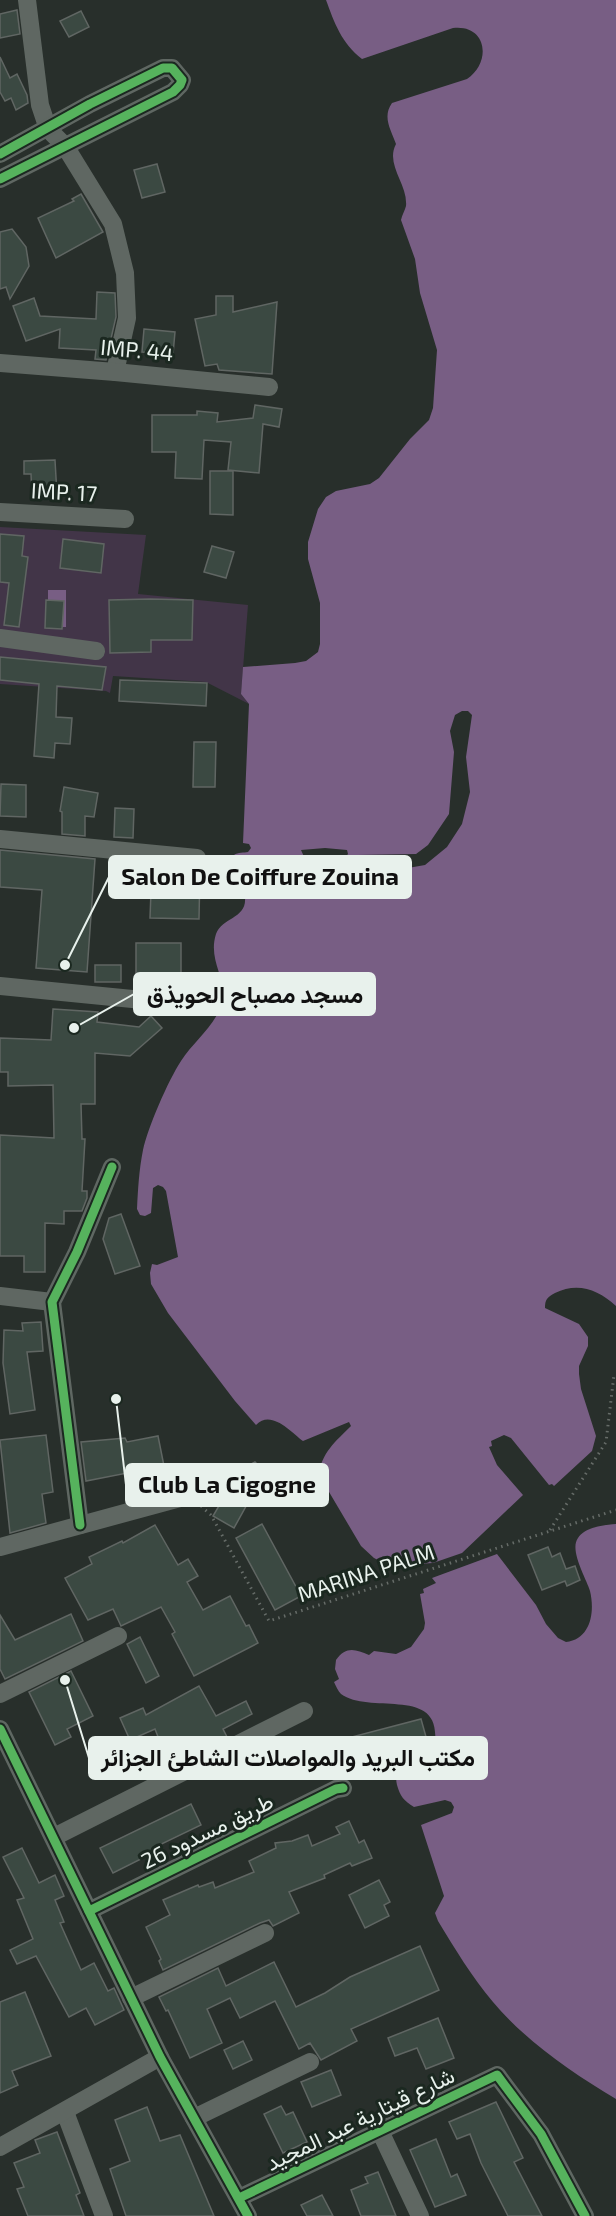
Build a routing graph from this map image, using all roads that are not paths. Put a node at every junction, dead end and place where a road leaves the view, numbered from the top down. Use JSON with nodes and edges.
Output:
{"nodes":[{"id":1,"x":27,"y":0,"type":"edge"},
{"id":2,"x":48,"y":129,"type":"junction"},
{"id":3,"x":64,"y":146,"type":"junction"},
{"id":4,"x":0,"y":154,"type":"edge"},
{"id":5,"x":0,"y":179,"type":"edge"},
{"id":6,"x":0,"y":363,"type":"edge"},
{"id":7,"x":115,"y":372,"type":"junction"},
{"id":8,"x":269,"y":387,"type":"dead end"},
{"id":9,"x":0,"y":512,"type":"edge"},
{"id":10,"x":125,"y":519,"type":"dead end"},
{"id":11,"x":0,"y":638,"type":"edge"},
{"id":12,"x":96,"y":651,"type":"dead end"},
{"id":13,"x":0,"y":839,"type":"edge"},
{"id":14,"x":197,"y":858,"type":"dead end"},
{"id":15,"x":0,"y":986,"type":"edge"},
{"id":16,"x":173,"y":1003,"type":"dead end"},
{"id":17,"x":112,"y":1167,"type":"dead end"},
{"id":18,"x":0,"y":1296,"type":"edge"},
{"id":19,"x":52,"y":1302,"type":"junction"},
{"id":20,"x":191,"y":1495,"type":"road end"},
{"id":21,"x":80,"y":1525,"type":"junction"},
{"id":22,"x":0,"y":1547,"type":"edge"},
{"id":23,"x":118,"y":1636,"type":"dead end"},
{"id":24,"x":0,"y":1694,"type":"edge"},
{"id":25,"x":304,"y":1711,"type":"dead end"},
{"id":26,"x":0,"y":1729,"type":"edge"},
{"id":27,"x":343,"y":1788,"type":"dead end"},
{"id":28,"x":54,"y":1837,"type":"junction"},
{"id":29,"x":89,"y":1911,"type":"junction"},
{"id":30,"x":265,"y":1933,"type":"dead end"},
{"id":31,"x":131,"y":1998,"type":"junction"},
{"id":32,"x":160,"y":2057,"type":"junction"},
{"id":33,"x":310,"y":2062,"type":"dead end"},
{"id":34,"x":65,"y":2112,"type":"junction"},
{"id":35,"x":194,"y":2118,"type":"junction"},
{"id":36,"x":380,"y":2131,"type":"junction"},
{"id":37,"x":0,"y":2148,"type":"edge"},
{"id":38,"x":239,"y":2198,"type":"junction"},
{"id":39,"x":104,"y":2216,"type":"edge"},
{"id":40,"x":248,"y":2216,"type":"edge"},
{"id":41,"x":420,"y":2216,"type":"edge"},
{"id":42,"x":585,"y":2216,"type":"edge"}],
"edges":[{"from":1,"to":2,"type":"street"},
{"from":2,"to":3,"type":"street"},
{"from":2,"to":3,"type":"street"},
{"from":2,"to":4,"type":"street"},
{"from":3,"to":5,"type":"street"},
{"from":3,"to":7,"type":"street"},
{"from":6,"to":7,"type":"street","name":"IMP. 44"},
{"from":7,"to":8,"type":"street","name":"IMP. 44"},
{"from":9,"to":10,"type":"street","name":"IMP. 17"},
{"from":11,"to":12,"type":"street"},
{"from":13,"to":14,"type":"street"},
{"from":15,"to":16,"type":"street"},
{"from":17,"to":19,"type":"street"},
{"from":18,"to":19,"type":"street"},
{"from":19,"to":21,"type":"street"},
{"from":20,"to":21,"type":"street"},
{"from":21,"to":22,"type":"street"},
{"from":23,"to":24,"type":"street"},
{"from":25,"to":28,"type":"street"},
{"from":26,"to":28,"type":"street"},
{"from":27,"to":29,"type":"street","name":"طريق مسدود 26"},
{"from":28,"to":29,"type":"street"},
{"from":29,"to":31,"type":"street"},
{"from":30,"to":31,"type":"street"},
{"from":31,"to":32,"type":"street"},
{"from":32,"to":34,"type":"street"},
{"from":32,"to":35,"type":"street"},
{"from":33,"to":35,"type":"street"},
{"from":34,"to":37,"type":"street"},
{"from":34,"to":39,"type":"street"},
{"from":35,"to":38,"type":"street"},
{"from":36,"to":38,"type":"street","name":"شارع قيتارية عبد المجيد"},
{"from":36,"to":41,"type":"street"},
{"from":36,"to":42,"type":"street","name":"شارع قيتارية عبد المجيد"},
{"from":38,"to":40,"type":"street"}]}
